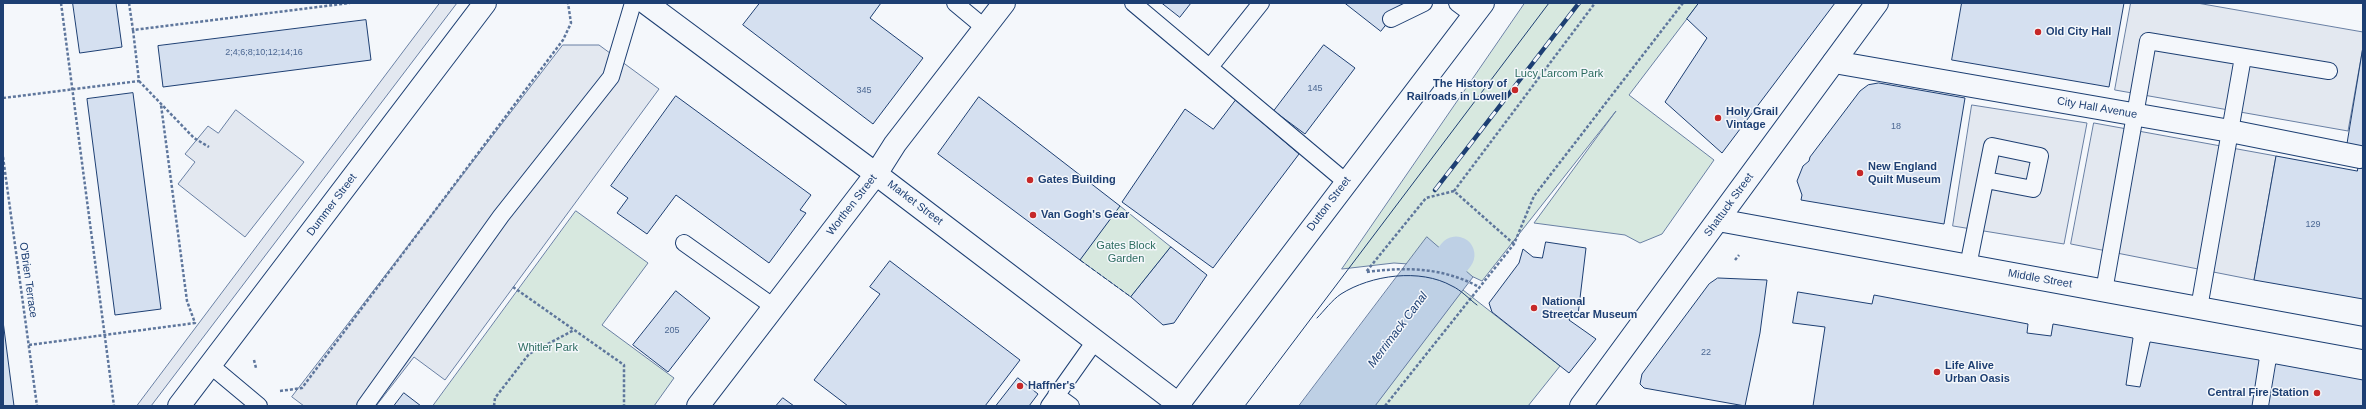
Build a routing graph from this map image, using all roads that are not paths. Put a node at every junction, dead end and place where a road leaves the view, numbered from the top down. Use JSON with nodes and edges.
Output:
{"nodes":[{"id":1,"x":485,"y":3,"type":"edge"},
{"id":2,"x":633,"y":3,"type":"edge"},
{"id":3,"x":646,"y":3,"type":"edge"},
{"id":4,"x":956,"y":3,"type":"edge"},
{"id":5,"x":1004,"y":3,"type":"edge"},
{"id":6,"x":1133,"y":3,"type":"edge"},
{"id":7,"x":1261,"y":3,"type":"edge"},
{"id":8,"x":1424,"y":3,"type":"edge"},
{"id":9,"x":1877,"y":3,"type":"edge"},
{"id":10,"x":1471,"y":7,"type":"edge"},
{"id":11,"x":1391,"y":19,"type":"dead end"},
{"id":12,"x":985,"y":28,"type":"junction"},
{"id":13,"x":2243,"y":57,"type":"junction"},
{"id":14,"x":1834,"y":62,"type":"junction"},
{"id":15,"x":1210,"y":67,"type":"junction"},
{"id":16,"x":2329,"y":71,"type":"dead end"},
{"id":17,"x":2135,"y":115,"type":"junction"},
{"id":18,"x":2230,"y":131,"type":"junction"},
{"id":19,"x":2360,"y":157,"type":"dead end"},
{"id":20,"x":876,"y":174,"type":"junction"},
{"id":21,"x":1986,"y":180,"type":"dead end"},
{"id":22,"x":1346,"y":182,"type":"junction"},
{"id":23,"x":1718,"y":220,"type":"junction"},
{"id":24,"x":684,"y":243,"type":"dead end"},
{"id":25,"x":1968,"y":266,"type":"junction"},
{"id":26,"x":2104,"y":291,"type":"junction"},
{"id":27,"x":774,"y":307,"type":"junction"},
{"id":28,"x":2199,"y":308,"type":"junction"},
{"id":29,"x":2363,"y":338,"type":"edge"},
{"id":30,"x":1095,"y":341,"type":"junction"},
{"id":31,"x":210,"y":365,"type":"junction"},
{"id":32,"x":1053,"y":401,"type":"edge"},
{"id":33,"x":1179,"y":405,"type":"edge"},
{"id":34,"x":179,"y":406,"type":"edge"},
{"id":35,"x":259,"y":406,"type":"edge"},
{"id":36,"x":365,"y":406,"type":"edge"},
{"id":37,"x":698,"y":406,"type":"edge"},
{"id":38,"x":1070,"y":406,"type":"edge"},
{"id":39,"x":1581,"y":406,"type":"edge"}],
"edges":[{"from":1,"to":31,"type":"street","name":"Dummer Street"},
{"from":2,"to":36,"type":"lane"},
{"from":3,"to":20,"type":"street","name":"Market Street"},
{"from":4,"to":12,"type":"lane"},
{"from":5,"to":12,"type":"street","name":"Worthen Street"},
{"from":6,"to":15,"type":"lane"},
{"from":7,"to":15,"type":"lane"},
{"from":8,"to":11,"type":"lane"},
{"from":9,"to":14,"type":"street","name":"Shattuck Street"},
{"from":10,"to":22,"type":"street","name":"Dutton Street"},
{"from":12,"to":20,"type":"street","name":"Worthen Street"},
{"from":13,"to":16,"type":"lane"},
{"from":13,"to":17,"type":"lane"},
{"from":13,"to":18,"type":"lane"},
{"from":14,"to":17,"type":"street","name":"City Hall Avenue"},
{"from":14,"to":23,"type":"street","name":"Shattuck Street"},
{"from":15,"to":22,"type":"lane"},
{"from":17,"to":18,"type":"street","name":"City Hall Avenue"},
{"from":17,"to":26,"type":"lane"},
{"from":18,"to":19,"type":"street","name":"City Hall Avenue"},
{"from":18,"to":28,"type":"lane"},
{"from":20,"to":27,"type":"street","name":"Worthen Street"},
{"from":20,"to":30,"type":"street","name":"Market Street"},
{"from":21,"to":25,"type":"lane"},
{"from":22,"to":33,"type":"street","name":"Dutton Street"},
{"from":23,"to":25,"type":"street","name":"Middle Street"},
{"from":23,"to":39,"type":"street","name":"Shattuck Street"},
{"from":24,"to":27,"type":"lane"},
{"from":25,"to":26,"type":"street","name":"Middle Street"},
{"from":26,"to":28,"type":"street","name":"Middle Street"},
{"from":27,"to":37,"type":"street","name":"Worthen Street"},
{"from":28,"to":29,"type":"street","name":"Middle Street"},
{"from":30,"to":32,"type":"lane"},
{"from":30,"to":33,"type":"street","name":"Market Street"},
{"from":31,"to":34,"type":"street","name":"Dummer Street"},
{"from":31,"to":35,"type":"lane"},
{"from":32,"to":38,"type":"lane"}]}
